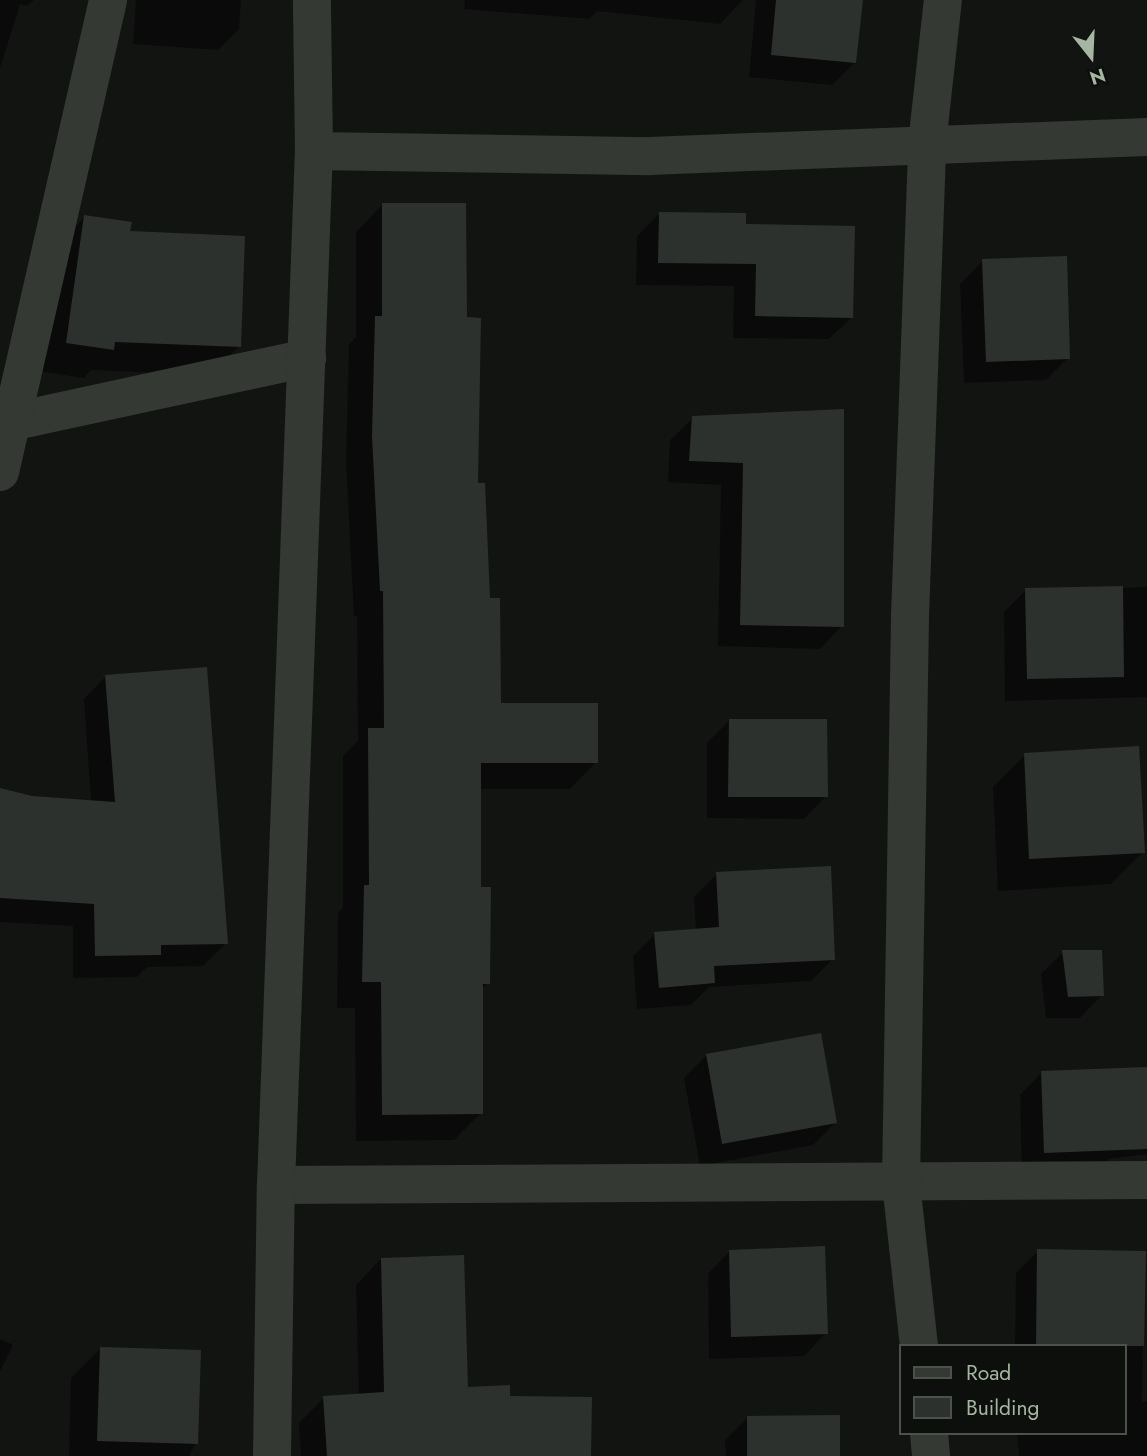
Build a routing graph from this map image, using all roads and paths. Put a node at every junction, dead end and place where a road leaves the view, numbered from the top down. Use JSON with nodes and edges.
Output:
{"nodes":[{"id":1,"x":108,"y":0,"type":"edge"},
{"id":2,"x":312,"y":0,"type":"edge"},
{"id":3,"x":943,"y":0,"type":"edge"},
{"id":4,"x":1147,"y":137,"type":"edge"},
{"id":5,"x":928,"y":144,"type":"junction"},
{"id":6,"x":314,"y":151,"type":"junction"},
{"id":7,"x":307,"y":358,"type":"junction"},
{"id":8,"x":10,"y":422,"type":"junction"},
{"id":9,"x":0,"y":472,"type":"edge"},
{"id":10,"x":1147,"y":1180,"type":"edge"},
{"id":11,"x":901,"y":1184,"type":"junction"},
{"id":12,"x":276,"y":1185,"type":"junction"},
{"id":13,"x":919,"y":1344,"type":"edge"},
{"id":14,"x":929,"y":1435,"type":"edge"},
{"id":15,"x":272,"y":1456,"type":"edge"},
{"id":16,"x":932,"y":1456,"type":"edge"}],
"edges":[{"from":1,"to":8,"type":"street"},
{"from":2,"to":6,"type":"street"},
{"from":3,"to":5,"type":"street"},
{"from":4,"to":5,"type":"street"},
{"from":5,"to":6,"type":"street"},
{"from":5,"to":11,"type":"street"},
{"from":6,"to":7,"type":"street"},
{"from":7,"to":8,"type":"street"},
{"from":7,"to":12,"type":"street"},
{"from":8,"to":9,"type":"street"},
{"from":10,"to":11,"type":"street"},
{"from":11,"to":12,"type":"street"},
{"from":11,"to":13,"type":"street"},
{"from":12,"to":15,"type":"street"},
{"from":14,"to":16,"type":"street"}]}
